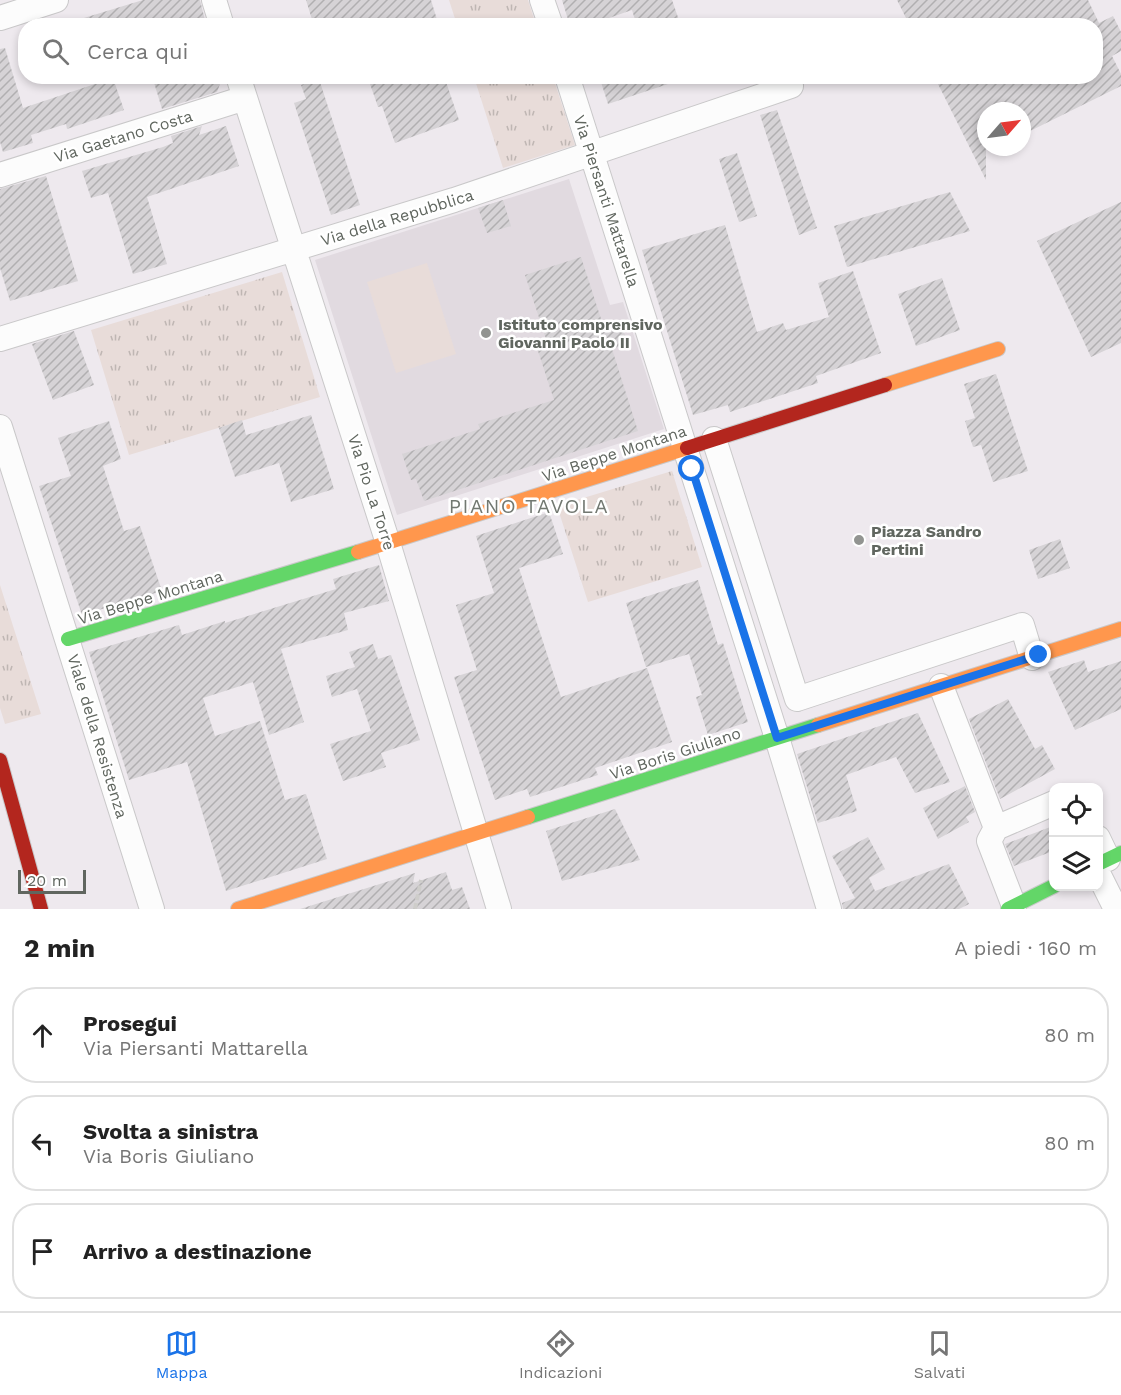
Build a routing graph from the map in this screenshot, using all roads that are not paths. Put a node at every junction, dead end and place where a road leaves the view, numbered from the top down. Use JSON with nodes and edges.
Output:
{"nodes":[{"id":1,"x":57,"y":0,"type":"edge"},
{"id":2,"x":214,"y":0,"type":"edge"},
{"id":3,"x":542,"y":0,"type":"edge"},
{"id":4,"x":0,"y":18,"type":"edge"},
{"id":5,"x":220,"y":18,"type":"edge"},
{"id":6,"x":548,"y":18,"type":"edge"},
{"id":7,"x":570,"y":84,"type":"edge"},
{"id":8,"x":791,"y":86,"type":"dead end"},
{"id":9,"x":242,"y":87,"type":"edge"},
{"id":10,"x":592,"y":153,"type":"junction"},
{"id":11,"x":0,"y":175,"type":"edge"},
{"id":12,"x":294,"y":250,"type":"junction"},
{"id":13,"x":0,"y":339,"type":"edge"},
{"id":14,"x":998,"y":349,"type":"dead end"},
{"id":15,"x":0,"y":427,"type":"edge"},
{"id":16,"x":714,"y":439,"type":"junction"},
{"id":17,"x":686,"y":448,"type":"junction"},
{"id":18,"x":388,"y":543,"type":"junction"},
{"id":19,"x":1121,"y":629,"type":"edge"},
{"id":20,"x":68,"y":639,"type":"junction"},
{"id":21,"x":1032,"y":658,"type":"junction"},
{"id":22,"x":940,"y":686,"type":"junction"},
{"id":23,"x":777,"y":738,"type":"junction"},
{"id":24,"x":0,"y":760,"type":"edge"},
{"id":25,"x":1049,"y":805,"type":"edge"},
{"id":26,"x":996,"y":828,"type":"junction"},
{"id":27,"x":476,"y":834,"type":"junction"},
{"id":28,"x":1105,"y":858,"type":"edge"},
{"id":29,"x":1049,"y":888,"type":"edge"},
{"id":30,"x":1011,"y":908,"type":"edge"},
{"id":31,"x":41,"y":909,"type":"edge"},
{"id":32,"x":152,"y":909,"type":"edge"},
{"id":33,"x":238,"y":909,"type":"edge"},
{"id":34,"x":499,"y":909,"type":"edge"},
{"id":35,"x":829,"y":909,"type":"edge"},
{"id":36,"x":1116,"y":909,"type":"edge"}],
"edges":[{"from":1,"to":4,"type":"street"},
{"from":2,"to":5,"type":"street"},
{"from":3,"to":6,"type":"street"},
{"from":7,"to":10,"type":"street","name":"Via Piersanti Mattarella"},
{"from":8,"to":10,"type":"street","name":"Via della Repubblica"},
{"from":9,"to":11,"type":"street","name":"Via Gaetano Costa"},
{"from":9,"to":12,"type":"street","name":"Via Pio La Torre"},
{"from":10,"to":12,"type":"street","name":"Via della Repubblica"},
{"from":10,"to":17,"type":"street","name":"Via Piersanti Mattarella"},
{"from":12,"to":13,"type":"street","name":"Via della Repubblica"},
{"from":12,"to":18,"type":"street","name":"Via Pio La Torre"},
{"from":14,"to":16,"type":"street","name":"Via Beppe Montana"},
{"from":15,"to":20,"type":"street","name":"Viale della Resistenza"},
{"from":16,"to":17,"type":"street","name":"Via Beppe Montana"},
{"from":16,"to":21,"type":"street"},
{"from":17,"to":18,"type":"street","name":"Via Beppe Montana"},
{"from":17,"to":23,"type":"street","name":"Via Piersanti Mattarella"},
{"from":18,"to":20,"type":"street","name":"Via Beppe Montana"},
{"from":18,"to":27,"type":"street","name":"Via Pio La Torre"},
{"from":19,"to":21,"type":"street","name":"Via Boris Giuliano"},
{"from":20,"to":32,"type":"street","name":"Viale della Resistenza"},
{"from":21,"to":22,"type":"street","name":"Via Boris Giuliano"},
{"from":22,"to":23,"type":"street","name":"Via Boris Giuliano"},
{"from":22,"to":26,"type":"street"},
{"from":23,"to":27,"type":"street","name":"Via Boris Giuliano"},
{"from":23,"to":35,"type":"street","name":"Via Piersanti Mattarella"},
{"from":24,"to":31,"type":"street"},
{"from":25,"to":26,"type":"street"},
{"from":26,"to":30,"type":"street"},
{"from":27,"to":33,"type":"street","name":"Via Boris Giuliano"},
{"from":27,"to":34,"type":"street","name":"Via Pio La Torre"},
{"from":28,"to":36,"type":"street"},
{"from":29,"to":30,"type":"street"}]}
